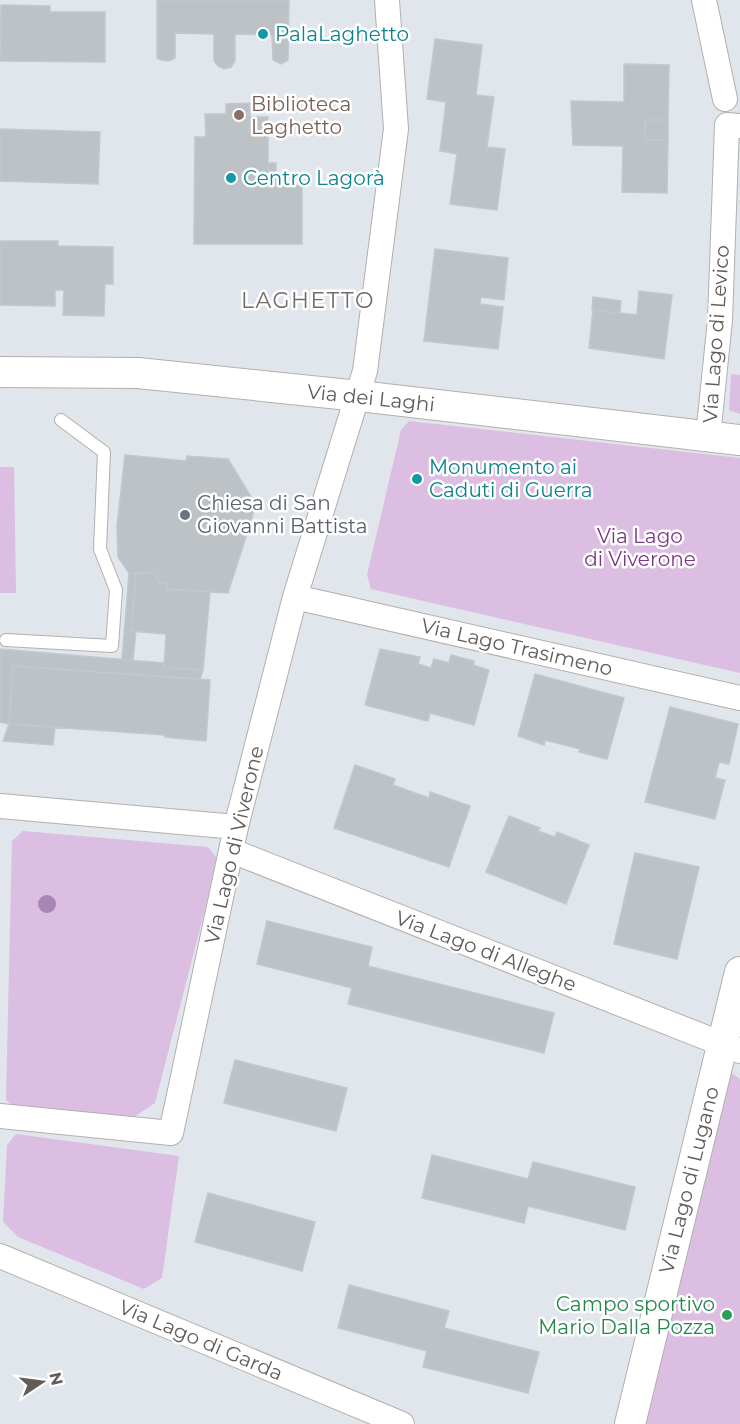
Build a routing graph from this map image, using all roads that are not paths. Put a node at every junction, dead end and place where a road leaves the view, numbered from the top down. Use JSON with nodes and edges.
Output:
{"nodes":[{"id":1,"x":387,"y":0,"type":"edge"},
{"id":2,"x":704,"y":0,"type":"edge"},
{"id":3,"x":725,"y":99,"type":"dead end"},
{"id":4,"x":734,"y":126,"type":"edge"},
{"id":5,"x":0,"y":372,"type":"edge"},
{"id":6,"x":358,"y":396,"type":"junction"},
{"id":7,"x":61,"y":420,"type":"dead end"},
{"id":8,"x":708,"y":436,"type":"junction"},
{"id":9,"x":740,"y":440,"type":"edge"},
{"id":10,"x":295,"y":597,"type":"junction"},
{"id":11,"x":6,"y":640,"type":"dead end"},
{"id":12,"x":740,"y":698,"type":"edge"},
{"id":13,"x":0,"y":806,"type":"edge"},
{"id":14,"x":236,"y":827,"type":"junction"},
{"id":15,"x":232,"y":851,"type":"junction"},
{"id":16,"x":740,"y":972,"type":"edge"},
{"id":17,"x":731,"y":1047,"type":"edge"},
{"id":18,"x":0,"y":1116,"type":"edge"},
{"id":19,"x":0,"y":1256,"type":"edge"},
{"id":20,"x":374,"y":1419,"type":"edge"},
{"id":21,"x":402,"y":1424,"type":"edge"},
{"id":22,"x":630,"y":1424,"type":"edge"}],
"edges":[{"from":1,"to":6,"type":"street","name":"Via Lago di Viverone"},
{"from":2,"to":3,"type":"street"},
{"from":4,"to":8,"type":"street","name":"Via Lago di Levico"},
{"from":5,"to":6,"type":"street","name":"Via dei Laghi"},
{"from":6,"to":8,"type":"street","name":"Via dei Laghi"},
{"from":6,"to":10,"type":"street","name":"Via Lago di Viverone"},
{"from":7,"to":11,"type":"lane"},
{"from":8,"to":9,"type":"street","name":"Via dei Laghi"},
{"from":10,"to":12,"type":"street","name":"Via Lago Trasimeno"},
{"from":10,"to":14,"type":"street","name":"Via Lago di Viverone"},
{"from":13,"to":14,"type":"street"},
{"from":14,"to":15,"type":"street","name":"Via Lago di Viverone"},
{"from":15,"to":17,"type":"street","name":"Via Lago di Alleghe"},
{"from":15,"to":18,"type":"street","name":"Via Lago di Viverone"},
{"from":16,"to":17,"type":"street","name":"Via Lago di Lugano"},
{"from":17,"to":22,"type":"street","name":"Via Lago di Lugano"},
{"from":19,"to":20,"type":"street","name":"Via Lago di Garda"},
{"from":20,"to":21,"type":"street","name":"Via Lago di Garda"}]}
